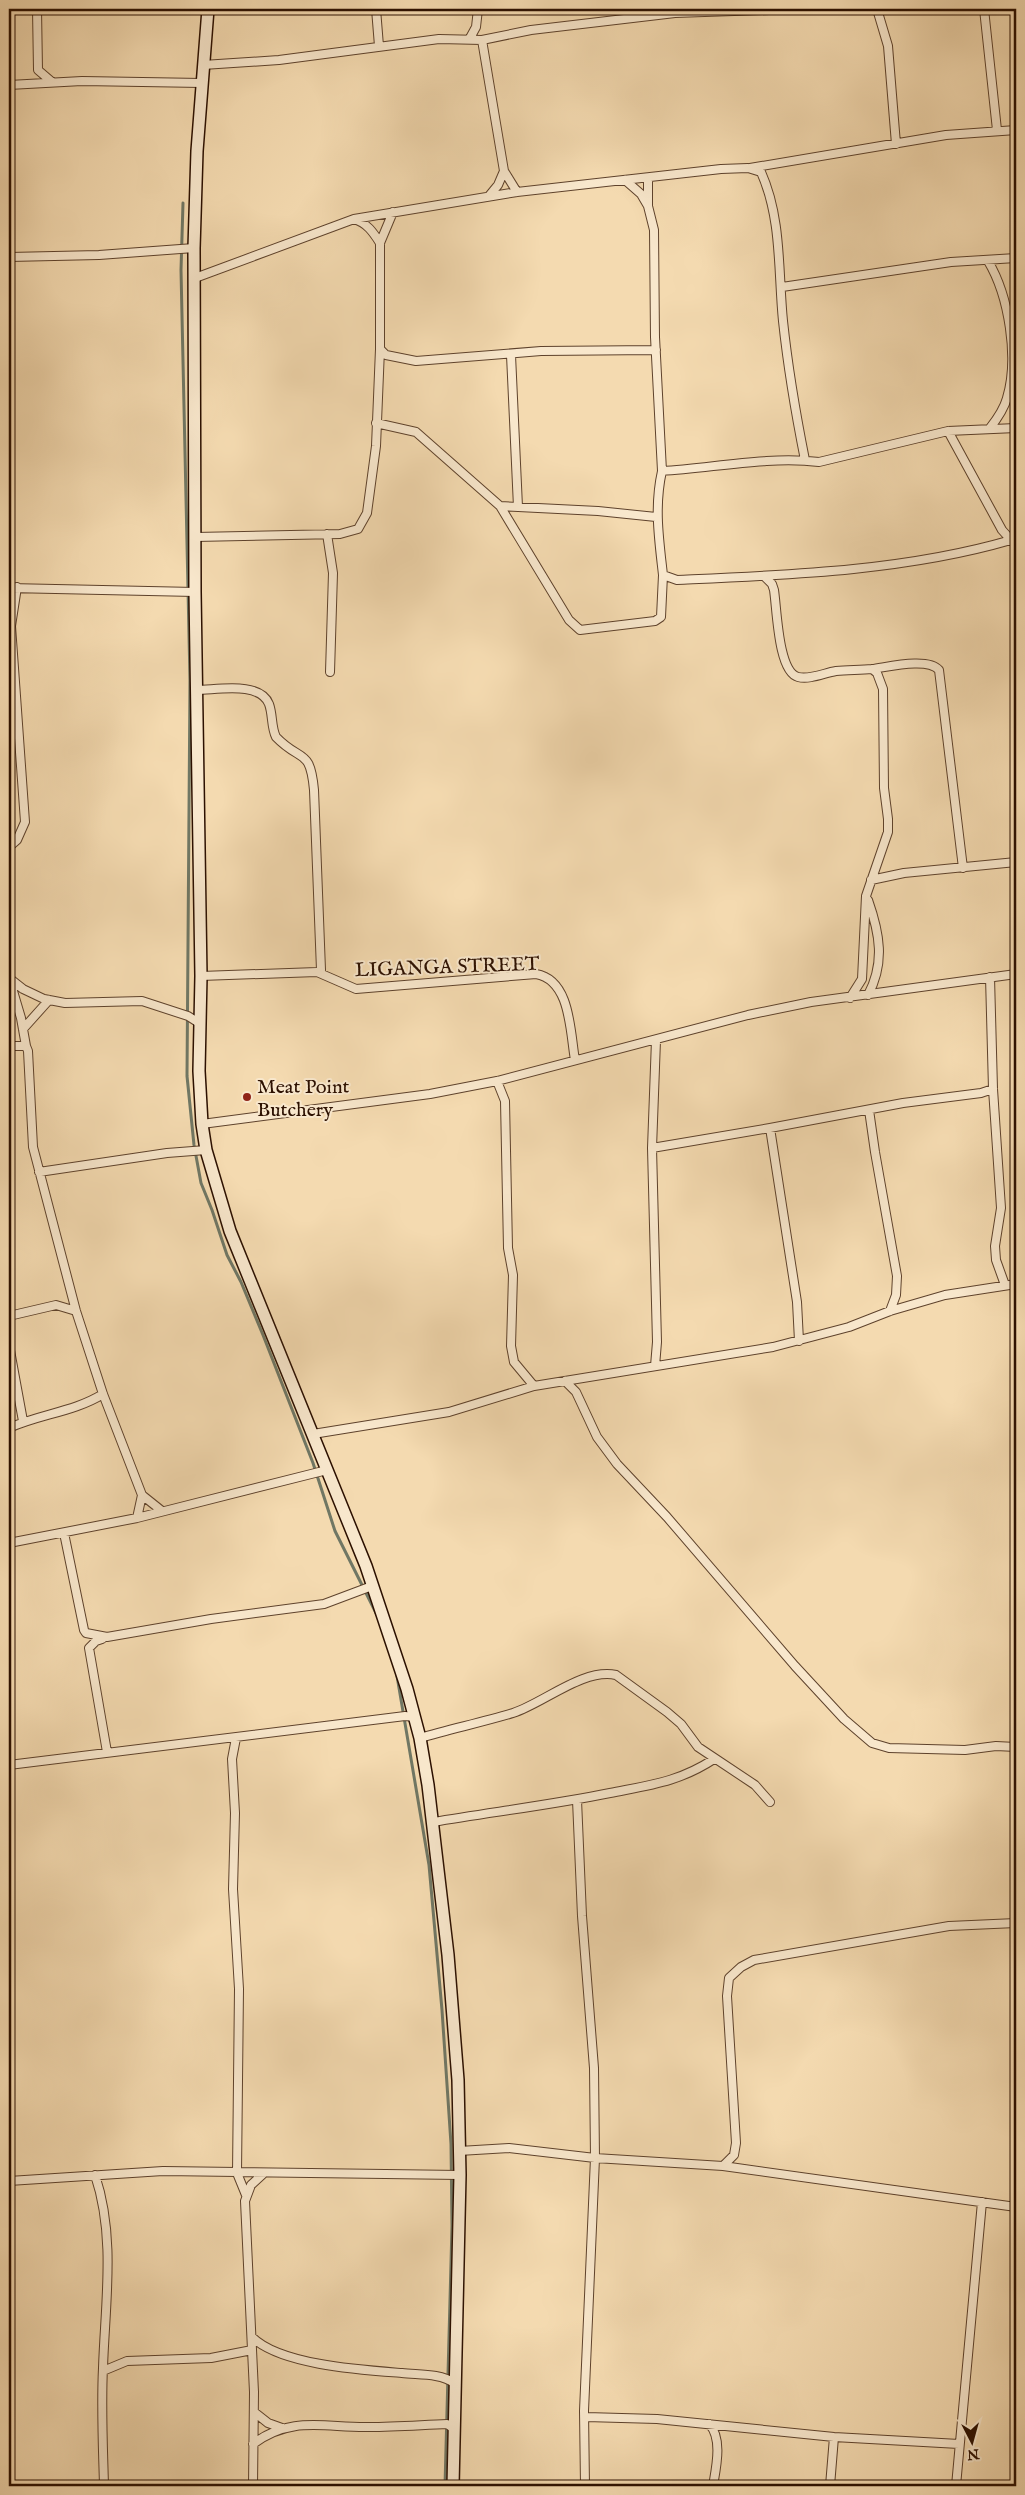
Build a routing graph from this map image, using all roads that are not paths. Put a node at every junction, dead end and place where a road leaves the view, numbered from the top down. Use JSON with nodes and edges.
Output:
{"nodes":[{"id":1,"x":37,"y":9,"type":"edge"},
{"id":2,"x":208,"y":9,"type":"edge"},
{"id":3,"x":376,"y":9,"type":"edge"},
{"id":4,"x":478,"y":9,"type":"edge"},
{"id":5,"x":798,"y":9,"type":"edge"},
{"id":6,"x":877,"y":9,"type":"edge"},
{"id":7,"x":984,"y":9,"type":"edge"},
{"id":8,"x":687,"y":10,"type":"edge"},
{"id":9,"x":470,"y":38,"type":"junction"},
{"id":10,"x":482,"y":40,"type":"junction"},
{"id":11,"x":378,"y":46,"type":"junction"},
{"id":12,"x":203,"y":65,"type":"junction"},
{"id":13,"x":52,"y":82,"type":"junction"},
{"id":14,"x":202,"y":83,"type":"junction"},
{"id":15,"x":9,"y":85,"type":"edge"},
{"id":16,"x":996,"y":130,"type":"junction"},
{"id":17,"x":1016,"y":130,"type":"edge"},
{"id":18,"x":896,"y":144,"type":"junction"},
{"id":19,"x":748,"y":168,"type":"junction"},
{"id":20,"x":504,"y":170,"type":"junction"},
{"id":21,"x":648,"y":178,"type":"junction"},
{"id":22,"x":625,"y":180,"type":"junction"},
{"id":23,"x":517,"y":192,"type":"junction"},
{"id":24,"x":489,"y":196,"type":"junction"},
{"id":25,"x":648,"y":206,"type":"junction"},
{"id":26,"x":392,"y":212,"type":"junction"},
{"id":27,"x":354,"y":219,"type":"junction"},
{"id":28,"x":380,"y":243,"type":"junction"},
{"id":29,"x":194,"y":248,"type":"junction"},
{"id":30,"x":9,"y":257,"type":"edge"},
{"id":31,"x":1016,"y":258,"type":"edge"},
{"id":32,"x":988,"y":261,"type":"junction"},
{"id":33,"x":195,"y":278,"type":"junction"},
{"id":34,"x":782,"y":287,"type":"junction"},
{"id":35,"x":380,"y":348,"type":"junction"},
{"id":36,"x":656,"y":350,"type":"junction"},
{"id":37,"x":511,"y":355,"type":"junction"},
{"id":38,"x":376,"y":424,"type":"junction"},
{"id":39,"x":990,"y":428,"type":"junction"},
{"id":40,"x":1016,"y":428,"type":"edge"},
{"id":41,"x":948,"y":431,"type":"junction"},
{"id":42,"x":805,"y":460,"type":"junction"},
{"id":43,"x":662,"y":471,"type":"junction"},
{"id":44,"x":500,"y":506,"type":"junction"},
{"id":45,"x":518,"y":507,"type":"junction"},
{"id":46,"x":656,"y":517,"type":"junction"},
{"id":47,"x":327,"y":534,"type":"junction"},
{"id":48,"x":195,"y":537,"type":"junction"},
{"id":49,"x":1014,"y":541,"type":"edge"},
{"id":50,"x":664,"y":575,"type":"junction"},
{"id":51,"x":764,"y":576,"type":"junction"},
{"id":52,"x":13,"y":588,"type":"edge"},
{"id":53,"x":195,"y":592,"type":"junction"},
{"id":54,"x":872,"y":669,"type":"junction"},
{"id":55,"x":330,"y":672,"type":"dead end"},
{"id":56,"x":197,"y":690,"type":"junction"},
{"id":57,"x":9,"y":847,"type":"edge"},
{"id":58,"x":1016,"y":862,"type":"edge"},
{"id":59,"x":962,"y":868,"type":"junction"},
{"id":60,"x":872,"y":880,"type":"junction"},
{"id":61,"x":866,"y":896,"type":"junction"},
{"id":62,"x":321,"y":970,"type":"dead end"},
{"id":63,"x":1016,"y":974,"type":"edge"},
{"id":64,"x":201,"y":976,"type":"junction"},
{"id":65,"x":990,"y":977,"type":"junction"},
{"id":66,"x":10,"y":980,"type":"edge"},
{"id":67,"x":868,"y":995,"type":"junction"},
{"id":68,"x":850,"y":998,"type":"junction"},
{"id":69,"x":50,"y":1000,"type":"junction"},
{"id":70,"x":199,"y":1023,"type":"junction"},
{"id":71,"x":23,"y":1029,"type":"junction"},
{"id":72,"x":656,"y":1040,"type":"junction"},
{"id":73,"x":9,"y":1046,"type":"edge"},
{"id":74,"x":26,"y":1046,"type":"junction"},
{"id":75,"x":575,"y":1060,"type":"junction"},
{"id":76,"x":497,"y":1081,"type":"junction"},
{"id":77,"x":993,"y":1089,"type":"junction"},
{"id":78,"x":869,"y":1110,"type":"junction"},
{"id":79,"x":202,"y":1124,"type":"junction"},
{"id":80,"x":770,"y":1128,"type":"junction"},
{"id":81,"x":652,"y":1148,"type":"junction"},
{"id":82,"x":206,"y":1150,"type":"junction"},
{"id":83,"x":39,"y":1172,"type":"junction"},
{"id":84,"x":1016,"y":1284,"type":"edge"},
{"id":85,"x":1005,"y":1285,"type":"junction"},
{"id":86,"x":76,"y":1311,"type":"junction"},
{"id":87,"x":890,"y":1311,"type":"junction"},
{"id":88,"x":9,"y":1316,"type":"edge"},
{"id":89,"x":799,"y":1341,"type":"junction"},
{"id":90,"x":9,"y":1346,"type":"edge"},
{"id":91,"x":655,"y":1366,"type":"junction"},
{"id":92,"x":565,"y":1381,"type":"junction"},
{"id":93,"x":534,"y":1386,"type":"junction"},
{"id":94,"x":103,"y":1394,"type":"junction"},
{"id":95,"x":23,"y":1422,"type":"junction"},
{"id":96,"x":9,"y":1428,"type":"edge"},
{"id":97,"x":313,"y":1434,"type":"junction"},
{"id":98,"x":327,"y":1470,"type":"junction"},
{"id":99,"x":142,"y":1495,"type":"junction"},
{"id":100,"x":162,"y":1511,"type":"junction"},
{"id":101,"x":137,"y":1518,"type":"junction"},
{"id":102,"x":64,"y":1533,"type":"junction"},
{"id":103,"x":9,"y":1543,"type":"edge"},
{"id":104,"x":372,"y":1586,"type":"junction"},
{"id":105,"x":86,"y":1633,"type":"junction"},
{"id":106,"x":107,"y":1638,"type":"junction"},
{"id":107,"x":89,"y":1648,"type":"junction"},
{"id":108,"x":415,"y":1716,"type":"junction"},
{"id":109,"x":236,"y":1738,"type":"junction"},
{"id":110,"x":420,"y":1738,"type":"junction"},
{"id":111,"x":1016,"y":1747,"type":"edge"},
{"id":112,"x":106,"y":1752,"type":"junction"},
{"id":113,"x":714,"y":1760,"type":"junction"},
{"id":114,"x":9,"y":1765,"type":"edge"},
{"id":115,"x":577,"y":1800,"type":"junction"},
{"id":116,"x":770,"y":1802,"type":"dead end"},
{"id":117,"x":432,"y":1822,"type":"junction"},
{"id":118,"x":1016,"y":1923,"type":"edge"},
{"id":119,"x":459,"y":2151,"type":"junction"},
{"id":120,"x":595,"y":2158,"type":"junction"},
{"id":121,"x":723,"y":2166,"type":"junction"},
{"id":122,"x":237,"y":2173,"type":"junction"},
{"id":123,"x":264,"y":2173,"type":"junction"},
{"id":124,"x":95,"y":2175,"type":"junction"},
{"id":125,"x":460,"y":2175,"type":"junction"},
{"id":126,"x":9,"y":2181,"type":"edge"},
{"id":127,"x":246,"y":2196,"type":"junction"},
{"id":128,"x":982,"y":2202,"type":"junction"},
{"id":129,"x":1016,"y":2207,"type":"edge"},
{"id":130,"x":252,"y":2337,"type":"junction"},
{"id":131,"x":252,"y":2350,"type":"junction"},
{"id":132,"x":103,"y":2370,"type":"junction"},
{"id":133,"x":454,"y":2383,"type":"junction"},
{"id":134,"x":254,"y":2412,"type":"junction"},
{"id":135,"x":586,"y":2418,"type":"junction"},
{"id":136,"x":709,"y":2424,"type":"junction"},
{"id":137,"x":282,"y":2428,"type":"junction"},
{"id":138,"x":454,"y":2429,"type":"junction"},
{"id":139,"x":834,"y":2437,"type":"junction"},
{"id":140,"x":254,"y":2444,"type":"junction"},
{"id":141,"x":959,"y":2444,"type":"junction"},
{"id":142,"x":104,"y":2486,"type":"edge"},
{"id":143,"x":253,"y":2486,"type":"edge"},
{"id":144,"x":452,"y":2486,"type":"edge"},
{"id":145,"x":585,"y":2486,"type":"edge"},
{"id":146,"x":714,"y":2486,"type":"edge"},
{"id":147,"x":830,"y":2486,"type":"edge"},
{"id":148,"x":956,"y":2486,"type":"edge"}],
"edges":[{"from":1,"to":13,"type":"street"},
{"from":2,"to":12,"type":"main road"},
{"from":3,"to":11,"type":"street"},
{"from":4,"to":9,"type":"street"},
{"from":5,"to":8,"type":"street"},
{"from":6,"to":18,"type":"street"},
{"from":7,"to":16,"type":"street"},
{"from":8,"to":10,"type":"street"},
{"from":9,"to":10,"type":"street"},
{"from":9,"to":11,"type":"street"},
{"from":10,"to":20,"type":"street"},
{"from":11,"to":12,"type":"street"},
{"from":12,"to":14,"type":"main road"},
{"from":13,"to":14,"type":"street"},
{"from":13,"to":15,"type":"street"},
{"from":14,"to":29,"type":"main road"},
{"from":16,"to":17,"type":"street"},
{"from":16,"to":18,"type":"street"},
{"from":18,"to":19,"type":"street"},
{"from":19,"to":21,"type":"street"},
{"from":19,"to":34,"type":"street"},
{"from":20,"to":23,"type":"street"},
{"from":20,"to":24,"type":"street"},
{"from":21,"to":22,"type":"street"},
{"from":21,"to":25,"type":"street"},
{"from":22,"to":23,"type":"street"},
{"from":22,"to":25,"type":"street"},
{"from":23,"to":24,"type":"street"},
{"from":24,"to":26,"type":"street"},
{"from":25,"to":36,"type":"street"},
{"from":26,"to":27,"type":"street"},
{"from":26,"to":28,"type":"street"},
{"from":27,"to":28,"type":"street"},
{"from":27,"to":33,"type":"street"},
{"from":28,"to":35,"type":"street"},
{"from":29,"to":30,"type":"street"},
{"from":29,"to":33,"type":"main road"},
{"from":31,"to":32,"type":"street"},
{"from":32,"to":34,"type":"street"},
{"from":32,"to":39,"type":"street"},
{"from":33,"to":48,"type":"main road"},
{"from":34,"to":42,"type":"street"},
{"from":35,"to":37,"type":"street"},
{"from":35,"to":38,"type":"street"},
{"from":36,"to":37,"type":"street"},
{"from":36,"to":43,"type":"street"},
{"from":37,"to":45,"type":"street"},
{"from":38,"to":44,"type":"street"},
{"from":38,"to":47,"type":"street"},
{"from":39,"to":40,"type":"street"},
{"from":39,"to":41,"type":"street"},
{"from":41,"to":42,"type":"street"},
{"from":41,"to":49,"type":"street"},
{"from":42,"to":43,"type":"street"},
{"from":43,"to":46,"type":"street"},
{"from":44,"to":45,"type":"street"},
{"from":44,"to":50,"type":"street"},
{"from":45,"to":46,"type":"street"},
{"from":46,"to":50,"type":"street"},
{"from":47,"to":48,"type":"street"},
{"from":47,"to":55,"type":"street"},
{"from":48,"to":53,"type":"main road"},
{"from":49,"to":51,"type":"street"},
{"from":50,"to":51,"type":"street"},
{"from":51,"to":54,"type":"street"},
{"from":52,"to":53,"type":"street"},
{"from":52,"to":57,"type":"street"},
{"from":53,"to":56,"type":"main road"},
{"from":54,"to":59,"type":"street"},
{"from":54,"to":60,"type":"street"},
{"from":56,"to":62,"type":"street"},
{"from":56,"to":64,"type":"main road"},
{"from":58,"to":59,"type":"street"},
{"from":59,"to":60,"type":"street"},
{"from":60,"to":61,"type":"street"},
{"from":61,"to":67,"type":"street"},
{"from":61,"to":68,"type":"street"},
{"from":63,"to":65,"type":"street"},
{"from":64,"to":70,"type":"main road"},
{"from":64,"to":75,"type":"street","name":"LIGANGA STREET"},
{"from":65,"to":67,"type":"street"},
{"from":65,"to":77,"type":"street"},
{"from":66,"to":69,"type":"street"},
{"from":66,"to":71,"type":"street"},
{"from":67,"to":68,"type":"street"},
{"from":68,"to":72,"type":"street"},
{"from":69,"to":70,"type":"street"},
{"from":69,"to":71,"type":"street"},
{"from":70,"to":79,"type":"main road"},
{"from":71,"to":74,"type":"street"},
{"from":72,"to":75,"type":"street"},
{"from":72,"to":81,"type":"street"},
{"from":73,"to":74,"type":"street"},
{"from":74,"to":83,"type":"street"},
{"from":75,"to":76,"type":"street"},
{"from":76,"to":79,"type":"street"},
{"from":76,"to":93,"type":"street"},
{"from":77,"to":78,"type":"street"},
{"from":77,"to":85,"type":"street"},
{"from":78,"to":80,"type":"street"},
{"from":78,"to":87,"type":"street"},
{"from":79,"to":82,"type":"main road"},
{"from":80,"to":81,"type":"street"},
{"from":80,"to":89,"type":"street"},
{"from":81,"to":91,"type":"street"},
{"from":82,"to":83,"type":"street"},
{"from":82,"to":97,"type":"main road"},
{"from":83,"to":86,"type":"street"},
{"from":84,"to":85,"type":"street"},
{"from":85,"to":87,"type":"street"},
{"from":86,"to":88,"type":"street"},
{"from":86,"to":94,"type":"street"},
{"from":87,"to":89,"type":"street"},
{"from":89,"to":91,"type":"street"},
{"from":90,"to":95,"type":"street"},
{"from":91,"to":92,"type":"street"},
{"from":92,"to":93,"type":"street"},
{"from":92,"to":111,"type":"street"},
{"from":93,"to":97,"type":"street"},
{"from":94,"to":95,"type":"street"},
{"from":94,"to":99,"type":"street"},
{"from":95,"to":96,"type":"street"},
{"from":97,"to":98,"type":"main road"},
{"from":98,"to":100,"type":"street"},
{"from":98,"to":104,"type":"main road"},
{"from":99,"to":100,"type":"street"},
{"from":99,"to":101,"type":"street"},
{"from":100,"to":101,"type":"street"},
{"from":101,"to":102,"type":"street"},
{"from":102,"to":103,"type":"street"},
{"from":102,"to":105,"type":"street"},
{"from":104,"to":106,"type":"street"},
{"from":104,"to":108,"type":"main road"},
{"from":105,"to":106,"type":"street"},
{"from":105,"to":107,"type":"street"},
{"from":106,"to":107,"type":"street"},
{"from":107,"to":112,"type":"street"},
{"from":108,"to":109,"type":"street"},
{"from":108,"to":110,"type":"main road"},
{"from":109,"to":112,"type":"street"},
{"from":109,"to":122,"type":"street"},
{"from":110,"to":113,"type":"street"},
{"from":110,"to":117,"type":"main road"},
{"from":112,"to":114,"type":"street"},
{"from":113,"to":115,"type":"street"},
{"from":113,"to":116,"type":"street"},
{"from":115,"to":117,"type":"street"},
{"from":115,"to":120,"type":"street"},
{"from":117,"to":119,"type":"main road"},
{"from":118,"to":121,"type":"street"},
{"from":119,"to":120,"type":"street"},
{"from":119,"to":125,"type":"main road"},
{"from":120,"to":121,"type":"street"},
{"from":120,"to":135,"type":"street"},
{"from":121,"to":128,"type":"street"},
{"from":122,"to":123,"type":"street"},
{"from":122,"to":124,"type":"street"},
{"from":122,"to":127,"type":"street"},
{"from":123,"to":125,"type":"street"},
{"from":123,"to":127,"type":"street"},
{"from":124,"to":126,"type":"street"},
{"from":124,"to":132,"type":"street"},
{"from":125,"to":133,"type":"main road"},
{"from":127,"to":130,"type":"street"},
{"from":128,"to":129,"type":"street"},
{"from":128,"to":141,"type":"street"},
{"from":130,"to":131,"type":"street"},
{"from":130,"to":133,"type":"street"},
{"from":131,"to":132,"type":"street"},
{"from":131,"to":134,"type":"street"},
{"from":132,"to":142,"type":"street"},
{"from":133,"to":138,"type":"main road"},
{"from":134,"to":137,"type":"street"},
{"from":134,"to":140,"type":"street"},
{"from":135,"to":136,"type":"street"},
{"from":135,"to":145,"type":"street"},
{"from":136,"to":139,"type":"street"},
{"from":136,"to":146,"type":"street"},
{"from":137,"to":138,"type":"street"},
{"from":137,"to":140,"type":"street"},
{"from":138,"to":144,"type":"main road"},
{"from":139,"to":141,"type":"street"},
{"from":139,"to":147,"type":"street"},
{"from":140,"to":143,"type":"street"},
{"from":141,"to":148,"type":"street"}]}
